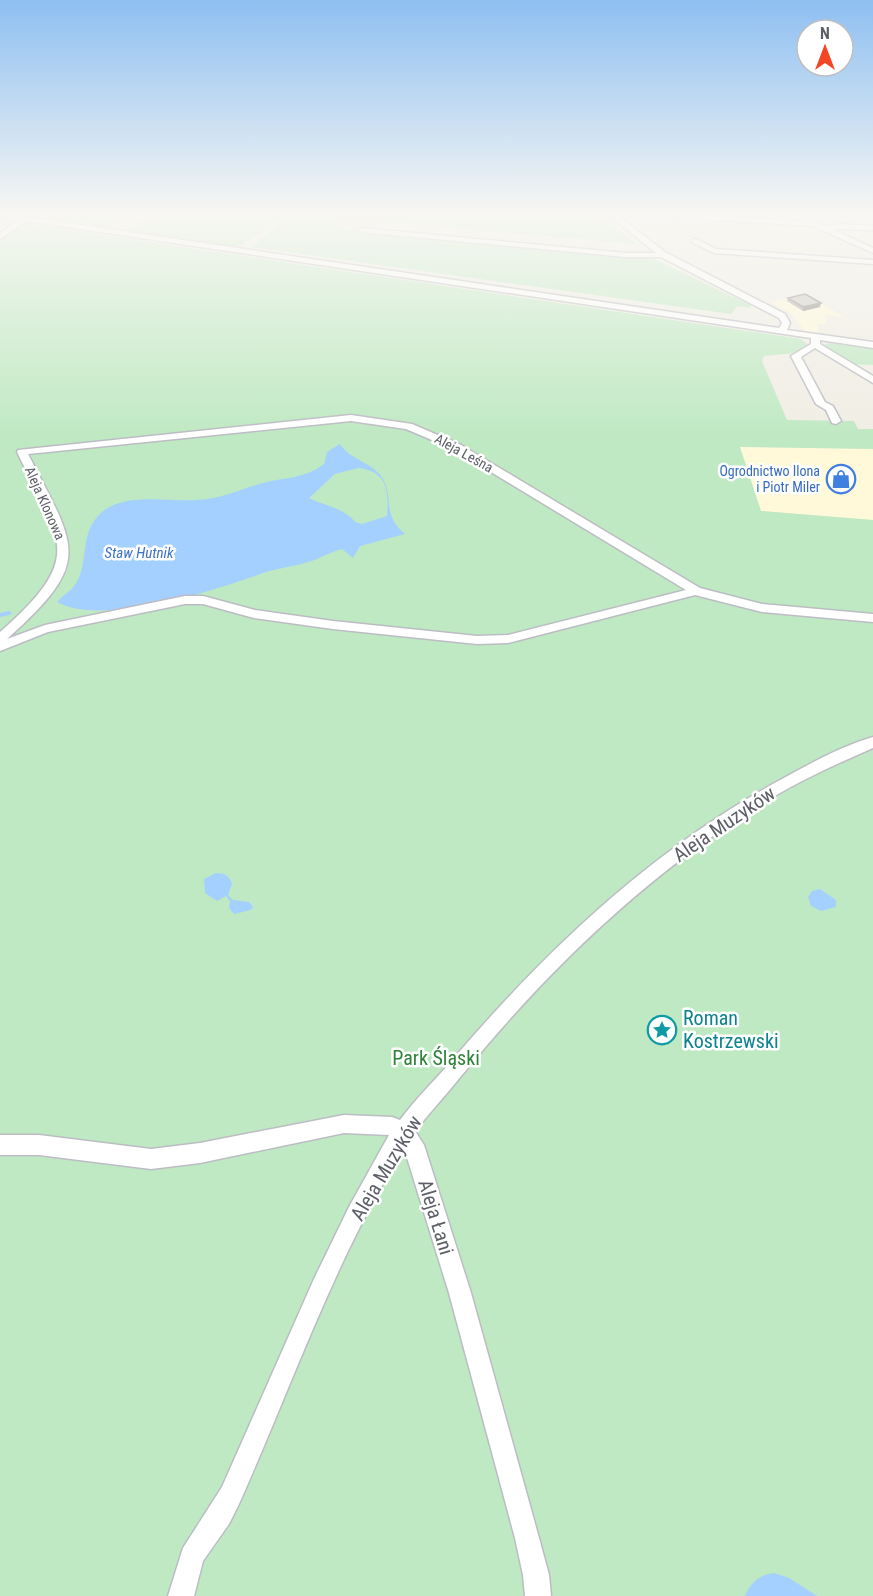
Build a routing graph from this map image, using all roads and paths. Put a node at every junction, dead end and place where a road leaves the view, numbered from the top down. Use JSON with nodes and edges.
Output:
{"nodes":[{"id":1,"x":477,"y":286,"type":"edge"},
{"id":2,"x":726,"y":286,"type":"edge"},
{"id":3,"x":782,"y":332,"type":"junction"},
{"id":4,"x":816,"y":341,"type":"junction"},
{"id":5,"x":873,"y":345,"type":"edge"},
{"id":6,"x":873,"y":380,"type":"edge"},
{"id":7,"x":836,"y":421,"type":"dead end"},
{"id":8,"x":22,"y":452,"type":"joint"},
{"id":9,"x":696,"y":591,"type":"junction"},
{"id":10,"x":873,"y":618,"type":"edge"},
{"id":11,"x":0,"y":639,"type":"edge"},
{"id":12,"x":0,"y":647,"type":"edge"},
{"id":13,"x":873,"y":742,"type":"edge"},
{"id":14,"x":404,"y":1132,"type":"junction"},
{"id":15,"x":0,"y":1145,"type":"edge"},
{"id":16,"x":181,"y":1596,"type":"edge"},
{"id":17,"x":538,"y":1596,"type":"edge"}],
"edges":[{"from":1,"to":3,"type":"street"},
{"from":2,"to":3,"type":"street"},
{"from":3,"to":4,"type":"street"},
{"from":4,"to":5,"type":"street"},
{"from":4,"to":6,"type":"street"},
{"from":4,"to":7,"type":"street"},
{"from":8,"to":9,"type":"street","name":"Aleja Leśna"},
{"from":8,"to":11,"type":"street","name":"Aleja Klonowa"},
{"from":9,"to":10,"type":"street","name":"Aleja Leśna"},
{"from":9,"to":12,"type":"street"},
{"from":13,"to":14,"type":"street","name":"Aleja Muzyków"},
{"from":14,"to":15,"type":"street"},
{"from":14,"to":16,"type":"street","name":"Aleja Muzyków"},
{"from":14,"to":17,"type":"street","name":"Aleja Łani"}]}
